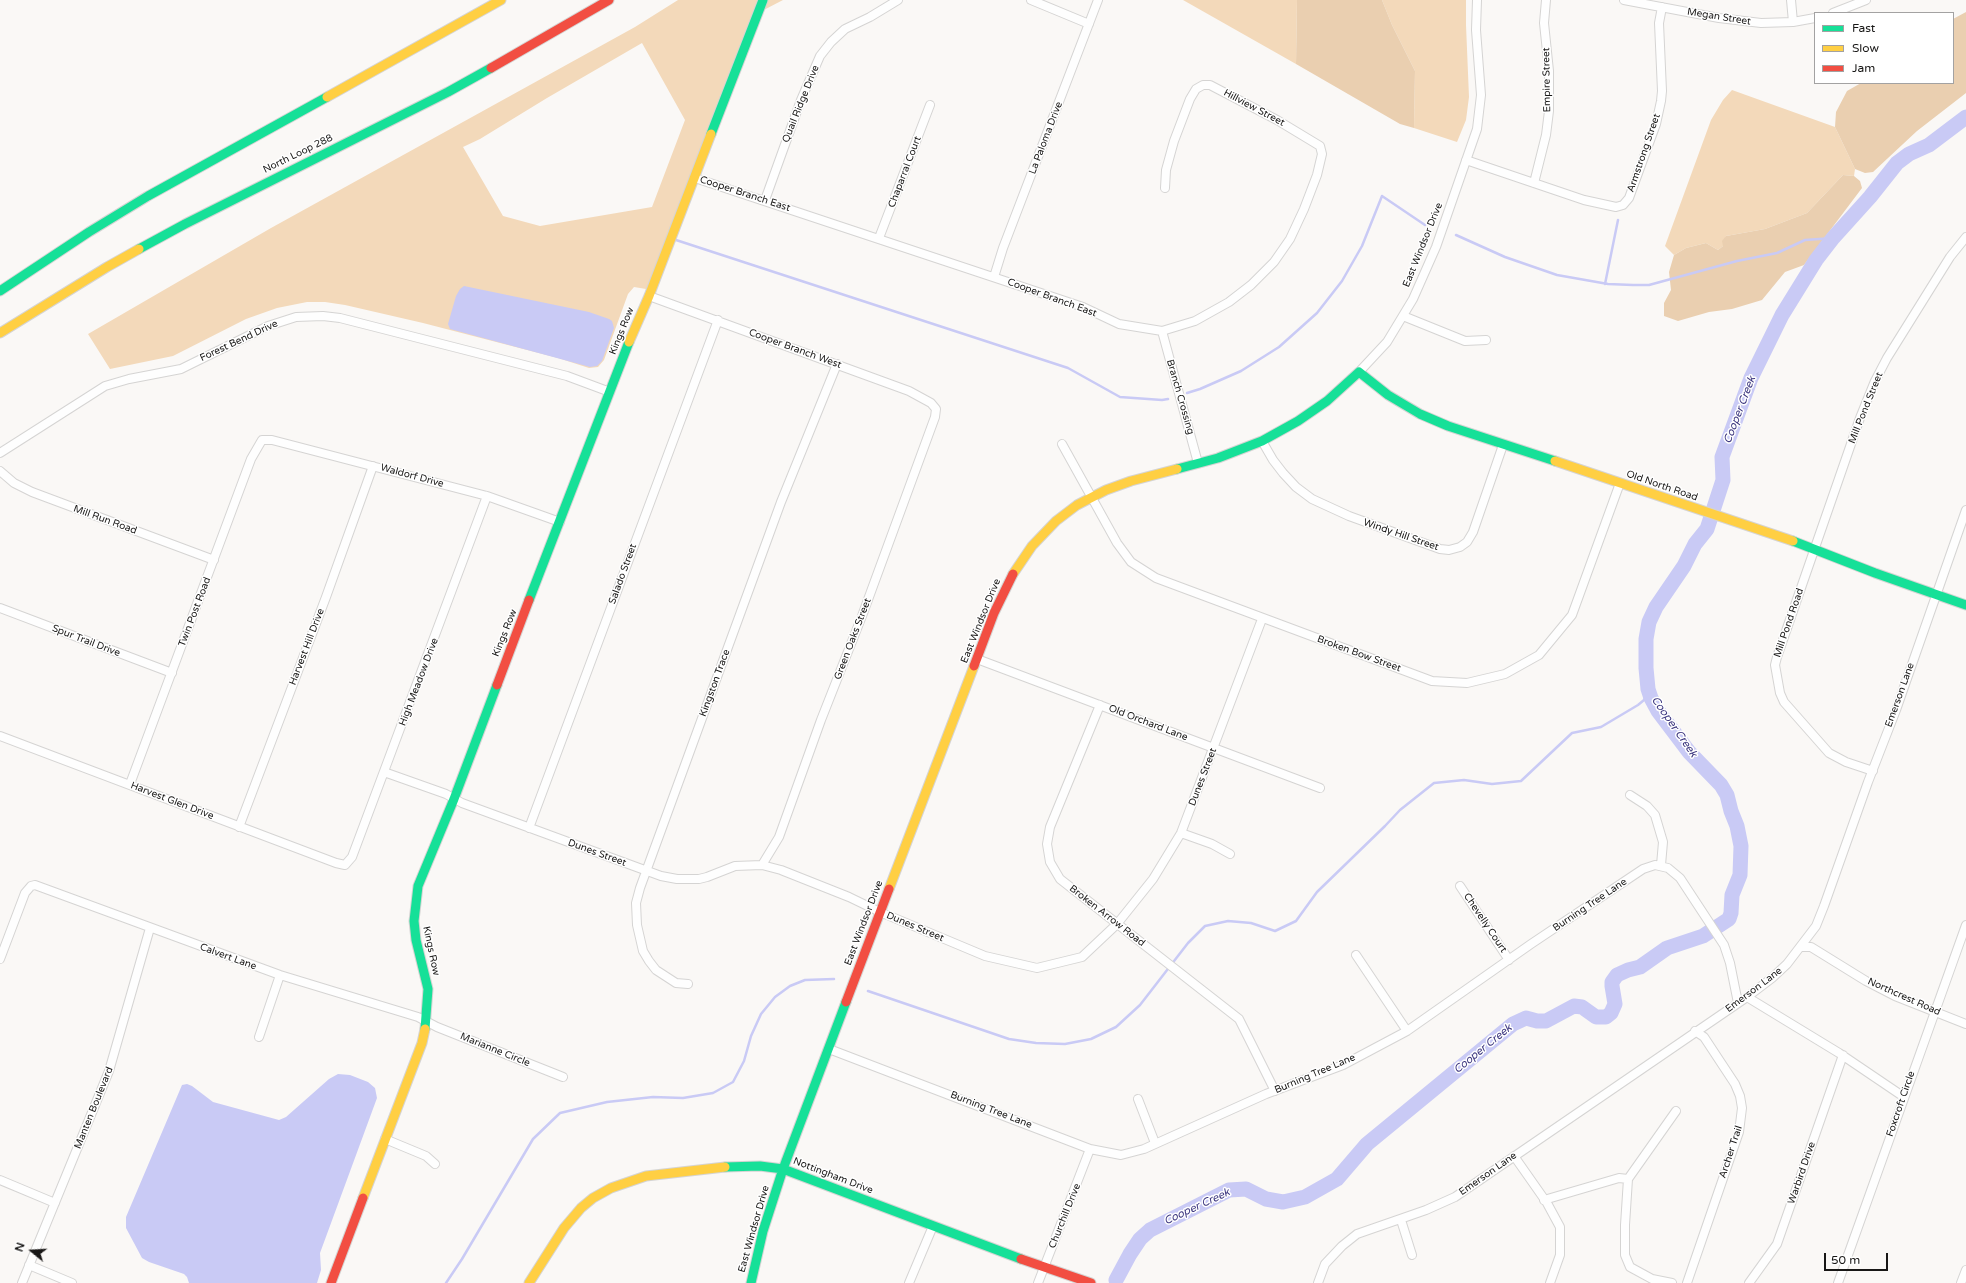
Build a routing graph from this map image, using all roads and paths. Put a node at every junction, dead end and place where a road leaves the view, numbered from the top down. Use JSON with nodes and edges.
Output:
{"nodes":[{"id":1,"x":501,"y":0,"type":"edge"},
{"id":2,"x":609,"y":0,"type":"edge"},
{"id":3,"x":763,"y":0,"type":"edge"},
{"id":4,"x":898,"y":0,"type":"edge"},
{"id":5,"x":1031,"y":0,"type":"edge"},
{"id":6,"x":1098,"y":0,"type":"edge"},
{"id":7,"x":1477,"y":0,"type":"edge"},
{"id":8,"x":1546,"y":0,"type":"edge"},
{"id":9,"x":1624,"y":0,"type":"edge"},
{"id":10,"x":1791,"y":0,"type":"edge"},
{"id":11,"x":1866,"y":0,"type":"edge"},
{"id":12,"x":1662,"y":7,"type":"junction"},
{"id":13,"x":1836,"y":12,"type":"edge"},
{"id":14,"x":1814,"y":18,"type":"edge"},
{"id":15,"x":1793,"y":22,"type":"junction"},
{"id":16,"x":1090,"y":24,"type":"junction"},
{"id":17,"x":930,"y":105,"type":"dead end"},
{"id":18,"x":1320,"y":146,"type":"joint"},
{"id":19,"x":1466,"y":160,"type":"junction"},
{"id":20,"x":695,"y":178,"type":"junction"},
{"id":21,"x":1534,"y":183,"type":"junction"},
{"id":22,"x":1165,"y":188,"type":"dead end"},
{"id":23,"x":765,"y":200,"type":"junction"},
{"id":24,"x":1966,"y":237,"type":"edge"},
{"id":25,"x":879,"y":238,"type":"junction"},
{"id":26,"x":994,"y":277,"type":"junction"},
{"id":27,"x":0,"y":291,"type":"edge"},
{"id":28,"x":649,"y":296,"type":"junction"},
{"id":29,"x":1403,"y":316,"type":"junction"},
{"id":30,"x":718,"y":320,"type":"junction"},
{"id":31,"x":1162,"y":331,"type":"junction"},
{"id":32,"x":0,"y":333,"type":"edge"},
{"id":33,"x":1486,"y":340,"type":"dead end"},
{"id":34,"x":837,"y":364,"type":"junction"},
{"id":35,"x":1359,"y":372,"type":"junction"},
{"id":36,"x":610,"y":392,"type":"junction"},
{"id":37,"x":936,"y":409,"type":"joint"},
{"id":38,"x":262,"y":440,"type":"joint"},
{"id":39,"x":1262,"y":441,"type":"junction"},
{"id":40,"x":1062,"y":444,"type":"dead end"},
{"id":41,"x":1503,"y":445,"type":"junction"},
{"id":42,"x":0,"y":453,"type":"edge"},
{"id":43,"x":1198,"y":463,"type":"junction"},
{"id":44,"x":373,"y":466,"type":"junction"},
{"id":45,"x":0,"y":471,"type":"edge"},
{"id":46,"x":1620,"y":483,"type":"junction"},
{"id":47,"x":487,"y":496,"type":"junction"},
{"id":48,"x":1091,"y":497,"type":"junction"},
{"id":49,"x":1966,"y":510,"type":"edge"},
{"id":50,"x":560,"y":522,"type":"junction"},
{"id":51,"x":1815,"y":549,"type":"junction"},
{"id":52,"x":214,"y":560,"type":"junction"},
{"id":53,"x":1936,"y":594,"type":"junction"},
{"id":54,"x":1966,"y":605,"type":"edge"},
{"id":55,"x":0,"y":608,"type":"edge"},
{"id":56,"x":1262,"y":619,"type":"junction"},
{"id":57,"x":977,"y":659,"type":"junction"},
{"id":58,"x":172,"y":673,"type":"junction"},
{"id":59,"x":1100,"y":705,"type":"junction"},
{"id":60,"x":0,"y":736,"type":"edge"},
{"id":61,"x":1214,"y":748,"type":"junction"},
{"id":62,"x":1873,"y":771,"type":"junction"},
{"id":63,"x":384,"y":772,"type":"junction"},
{"id":64,"x":130,"y":784,"type":"junction"},
{"id":65,"x":1320,"y":788,"type":"dead end"},
{"id":66,"x":1630,"y":795,"type":"dead end"},
{"id":67,"x":454,"y":799,"type":"junction"},
{"id":68,"x":239,"y":827,"type":"junction"},
{"id":69,"x":529,"y":828,"type":"junction"},
{"id":70,"x":1181,"y":833,"type":"junction"},
{"id":71,"x":1230,"y":854,"type":"dead end"},
{"id":72,"x":345,"y":865,"type":"joint"},
{"id":73,"x":762,"y":865,"type":"junction"},
{"id":74,"x":1661,"y":865,"type":"junction"},
{"id":75,"x":645,"y":871,"type":"junction"},
{"id":76,"x":1460,"y":886,"type":"dead end"},
{"id":77,"x":880,"y":912,"type":"junction"},
{"id":78,"x":1117,"y":924,"type":"junction"},
{"id":79,"x":1966,"y":925,"type":"edge"},
{"id":80,"x":150,"y":928,"type":"junction"},
{"id":81,"x":1802,"y":947,"type":"junction"},
{"id":82,"x":1356,"y":955,"type":"dead end"},
{"id":83,"x":0,"y":959,"type":"edge"},
{"id":84,"x":1509,"y":960,"type":"junction"},
{"id":85,"x":280,"y":975,"type":"junction"},
{"id":86,"x":688,"y":984,"type":"dead end"},
{"id":87,"x":1747,"y":997,"type":"junction"},
{"id":88,"x":1738,"y":1003,"type":"junction"},
{"id":89,"x":1935,"y":1011,"type":"junction"},
{"id":90,"x":427,"y":1022,"type":"junction"},
{"id":91,"x":1966,"y":1024,"type":"edge"},
{"id":92,"x":1407,"y":1031,"type":"junction"},
{"id":93,"x":1695,"y":1031,"type":"junction"},
{"id":94,"x":259,"y":1037,"type":"dead end"},
{"id":95,"x":829,"y":1049,"type":"junction"},
{"id":96,"x":1843,"y":1055,"type":"junction"},
{"id":97,"x":563,"y":1077,"type":"dead end"},
{"id":98,"x":1275,"y":1091,"type":"junction"},
{"id":99,"x":1904,"y":1097,"type":"junction"},
{"id":100,"x":1138,"y":1099,"type":"dead end"},
{"id":101,"x":1676,"y":1111,"type":"dead end"},
{"id":102,"x":385,"y":1139,"type":"junction"},
{"id":103,"x":1155,"y":1144,"type":"junction"},
{"id":104,"x":1090,"y":1149,"type":"junction"},
{"id":105,"x":1514,"y":1156,"type":"junction"},
{"id":106,"x":435,"y":1164,"type":"dead end"},
{"id":107,"x":783,"y":1168,"type":"junction"},
{"id":108,"x":1628,"y":1179,"type":"junction"},
{"id":109,"x":0,"y":1180,"type":"edge"},
{"id":110,"x":1544,"y":1200,"type":"junction"},
{"id":111,"x":55,"y":1203,"type":"junction"},
{"id":112,"x":1401,"y":1220,"type":"junction"},
{"id":113,"x":934,"y":1226,"type":"junction"},
{"id":114,"x":1412,"y":1255,"type":"dead end"},
{"id":115,"x":30,"y":1265,"type":"junction"},
{"id":116,"x":1044,"y":1268,"type":"junction"},
{"id":117,"x":1966,"y":1270,"type":"edge"},
{"id":118,"x":22,"y":1283,"type":"edge"},
{"id":119,"x":72,"y":1283,"type":"edge"},
{"id":120,"x":331,"y":1283,"type":"edge"},
{"id":121,"x":529,"y":1283,"type":"edge"},
{"id":122,"x":751,"y":1283,"type":"edge"},
{"id":123,"x":909,"y":1283,"type":"edge"},
{"id":124,"x":1038,"y":1283,"type":"edge"},
{"id":125,"x":1091,"y":1283,"type":"edge"},
{"id":126,"x":1318,"y":1283,"type":"edge"},
{"id":127,"x":1550,"y":1283,"type":"edge"},
{"id":128,"x":1672,"y":1283,"type":"edge"},
{"id":129,"x":1687,"y":1283,"type":"edge"},
{"id":130,"x":1749,"y":1283,"type":"edge"},
{"id":131,"x":1838,"y":1283,"type":"edge"},
{"id":132,"x":1961,"y":1283,"type":"edge"}],
"edges":[{"from":1,"to":27,"type":"main road"},
{"from":2,"to":32,"type":"main road","name":"North Loop 288"},
{"from":3,"to":20,"type":"main road","name":"Kings Row"},
{"from":4,"to":23,"type":"street","name":"Quail Ridge Drive"},
{"from":5,"to":16,"type":"street"},
{"from":6,"to":16,"type":"street","name":"La Paloma Drive"},
{"from":7,"to":19,"type":"street","name":"East Windsor Drive"},
{"from":8,"to":21,"type":"street","name":"Empire Street"},
{"from":9,"to":12,"type":"street","name":"Megan Street"},
{"from":10,"to":15,"type":"street"},
{"from":11,"to":13,"type":"street"},
{"from":12,"to":15,"type":"street","name":"Megan Street"},
{"from":12,"to":21,"type":"street","name":"Armstrong Street"},
{"from":14,"to":15,"type":"street","name":"Megan Street"},
{"from":16,"to":26,"type":"street","name":"La Paloma Drive"},
{"from":17,"to":25,"type":"street","name":"Chaparral Court"},
{"from":18,"to":22,"type":"street","name":"Hillview Street"},
{"from":18,"to":31,"type":"street","name":"Cooper Branch East"},
{"from":19,"to":21,"type":"street","name":"Armstrong Street"},
{"from":19,"to":29,"type":"street","name":"East Windsor Drive"},
{"from":20,"to":23,"type":"street","name":"Cooper Branch East"},
{"from":20,"to":28,"type":"main road","name":"Kings Row"},
{"from":23,"to":25,"type":"street","name":"Cooper Branch East"},
{"from":24,"to":51,"type":"street","name":"Mill Pond Street"},
{"from":25,"to":26,"type":"street","name":"Cooper Branch East"},
{"from":26,"to":31,"type":"street","name":"Cooper Branch East"},
{"from":28,"to":30,"type":"street","name":"Cooper Branch West"},
{"from":28,"to":36,"type":"main road","name":"Kings Row"},
{"from":29,"to":33,"type":"street"},
{"from":29,"to":35,"type":"street","name":"East Windsor Drive"},
{"from":30,"to":34,"type":"street","name":"Cooper Branch West"},
{"from":30,"to":69,"type":"street","name":"Salado Street"},
{"from":31,"to":43,"type":"street","name":"Branch Crossing"},
{"from":34,"to":37,"type":"street","name":"Cooper Branch West"},
{"from":34,"to":75,"type":"street","name":"Kingston Trace"},
{"from":35,"to":39,"type":"main road","name":"East Windsor Drive"},
{"from":35,"to":41,"type":"main road","name":"Old North Road"},
{"from":36,"to":42,"type":"street","name":"Forest Bend Drive"},
{"from":36,"to":50,"type":"main road","name":"Kings Row"},
{"from":37,"to":73,"type":"street","name":"Green Oaks Street"},
{"from":38,"to":44,"type":"street","name":"Waldorf Drive"},
{"from":38,"to":52,"type":"street","name":"Twin Post Road"},
{"from":39,"to":41,"type":"street","name":"Windy Hill Street"},
{"from":39,"to":43,"type":"main road","name":"East Windsor Drive"},
{"from":40,"to":48,"type":"street","name":"Broken Bow Street"},
{"from":41,"to":46,"type":"main road","name":"Old North Road"},
{"from":43,"to":48,"type":"main road","name":"East Windsor Drive"},
{"from":44,"to":47,"type":"street","name":"Waldorf Drive"},
{"from":44,"to":68,"type":"street","name":"Harvest Hill Drive"},
{"from":45,"to":52,"type":"street","name":"Mill Run Road"},
{"from":46,"to":51,"type":"main road","name":"Old North Road"},
{"from":46,"to":56,"type":"street","name":"Broken Bow Street"},
{"from":47,"to":50,"type":"street","name":"Waldorf Drive"},
{"from":47,"to":63,"type":"street","name":"High Meadow Drive"},
{"from":48,"to":56,"type":"street","name":"Broken Bow Street"},
{"from":48,"to":57,"type":"main road","name":"East Windsor Drive"},
{"from":49,"to":53,"type":"street","name":"Emerson Lane"},
{"from":50,"to":67,"type":"main road","name":"Kings Row"},
{"from":51,"to":53,"type":"main road","name":"Old North Road"},
{"from":51,"to":62,"type":"street","name":"Mill Pond Road"},
{"from":52,"to":58,"type":"street","name":"Twin Post Road"},
{"from":53,"to":54,"type":"main road","name":"Old North Road"},
{"from":53,"to":62,"type":"street","name":"Emerson Lane"},
{"from":55,"to":58,"type":"street","name":"Spur Trail Drive"},
{"from":56,"to":61,"type":"street","name":"Dunes Street"},
{"from":57,"to":59,"type":"street","name":"Old Orchard Lane"},
{"from":57,"to":77,"type":"main road","name":"East Windsor Drive"},
{"from":58,"to":64,"type":"street","name":"Twin Post Road"},
{"from":59,"to":61,"type":"street","name":"Old Orchard Lane"},
{"from":59,"to":78,"type":"street","name":"Broken Arrow Road"},
{"from":60,"to":64,"type":"street","name":"Harvest Glen Drive"},
{"from":61,"to":65,"type":"street","name":"Old Orchard Lane"},
{"from":61,"to":70,"type":"street","name":"Dunes Street"},
{"from":62,"to":81,"type":"street","name":"Emerson Lane"},
{"from":63,"to":67,"type":"street","name":"Dunes Street"},
{"from":63,"to":72,"type":"street","name":"High Meadow Drive"},
{"from":64,"to":68,"type":"street","name":"Harvest Glen Drive"},
{"from":66,"to":74,"type":"street"},
{"from":67,"to":69,"type":"street","name":"Dunes Street"},
{"from":67,"to":90,"type":"main road","name":"Kings Row"},
{"from":68,"to":72,"type":"street","name":"Harvest Glen Drive"},
{"from":69,"to":75,"type":"street","name":"Dunes Street"},
{"from":70,"to":71,"type":"street"},
{"from":70,"to":78,"type":"street","name":"Dunes Street"},
{"from":73,"to":75,"type":"street","name":"Dunes Street"},
{"from":73,"to":77,"type":"street","name":"Dunes Street"},
{"from":74,"to":84,"type":"street","name":"Burning Tree Lane"},
{"from":74,"to":88,"type":"street"},
{"from":75,"to":86,"type":"street","name":"Kingston Trace"},
{"from":76,"to":84,"type":"street","name":"Chevelly Court"},
{"from":77,"to":78,"type":"street","name":"Dunes Street"},
{"from":77,"to":95,"type":"main road","name":"East Windsor Drive"},
{"from":78,"to":98,"type":"street","name":"Broken Arrow Road"},
{"from":79,"to":89,"type":"street","name":"Foxcroft Circle"},
{"from":80,"to":83,"type":"street","name":"Calvert Lane"},
{"from":80,"to":85,"type":"street","name":"Calvert Lane"},
{"from":80,"to":111,"type":"street","name":"Manten Boulevard"},
{"from":81,"to":87,"type":"street","name":"Emerson Lane"},
{"from":81,"to":89,"type":"street","name":"Northcrest Road"},
{"from":82,"to":92,"type":"street"},
{"from":84,"to":92,"type":"street","name":"Burning Tree Lane"},
{"from":85,"to":90,"type":"street","name":"Calvert Lane"},
{"from":85,"to":94,"type":"street"},
{"from":87,"to":88,"type":"street","name":"Emerson Lane"},
{"from":87,"to":96,"type":"street"},
{"from":88,"to":93,"type":"street","name":"Emerson Lane"},
{"from":89,"to":91,"type":"street","name":"Northcrest Road"},
{"from":89,"to":99,"type":"street","name":"Foxcroft Circle"},
{"from":90,"to":97,"type":"street","name":"Marianne Circle"},
{"from":90,"to":102,"type":"main road","name":"Kings Row"},
{"from":92,"to":98,"type":"street","name":"Burning Tree Lane"},
{"from":93,"to":105,"type":"street","name":"Emerson Lane"},
{"from":93,"to":129,"type":"street","name":"Archer Trail"},
{"from":95,"to":104,"type":"street","name":"Burning Tree Lane"},
{"from":95,"to":107,"type":"main road","name":"East Windsor Drive"},
{"from":96,"to":99,"type":"street"},
{"from":96,"to":130,"type":"street","name":"Warbird Drive"},
{"from":98,"to":103,"type":"street","name":"Burning Tree Lane"},
{"from":99,"to":131,"type":"street","name":"Foxcroft Circle"},
{"from":100,"to":103,"type":"street"},
{"from":101,"to":108,"type":"street"},
{"from":102,"to":106,"type":"street"},
{"from":102,"to":120,"type":"main road","name":"Kings Row"},
{"from":103,"to":104,"type":"street","name":"Burning Tree Lane"},
{"from":104,"to":116,"type":"street","name":"Churchill Drive"},
{"from":105,"to":110,"type":"street"},
{"from":105,"to":112,"type":"street","name":"Emerson Lane"},
{"from":107,"to":113,"type":"main road","name":"Nottingham Drive"},
{"from":107,"to":121,"type":"main road","name":"Nottingham Drive"},
{"from":107,"to":122,"type":"main road","name":"East Windsor Drive"},
{"from":108,"to":110,"type":"street"},
{"from":108,"to":128,"type":"street"},
{"from":109,"to":111,"type":"street"},
{"from":110,"to":127,"type":"street"},
{"from":111,"to":115,"type":"street","name":"Manten Boulevard"},
{"from":112,"to":114,"type":"street"},
{"from":112,"to":126,"type":"street","name":"Emerson Lane"},
{"from":113,"to":116,"type":"main road","name":"Nottingham Drive"},
{"from":113,"to":123,"type":"street"},
{"from":115,"to":118,"type":"street","name":"Manten Boulevard"},
{"from":115,"to":119,"type":"street"},
{"from":116,"to":124,"type":"street","name":"Churchill Drive"},
{"from":116,"to":125,"type":"main road","name":"Nottingham Drive"},
{"from":117,"to":132,"type":"street"}]}
